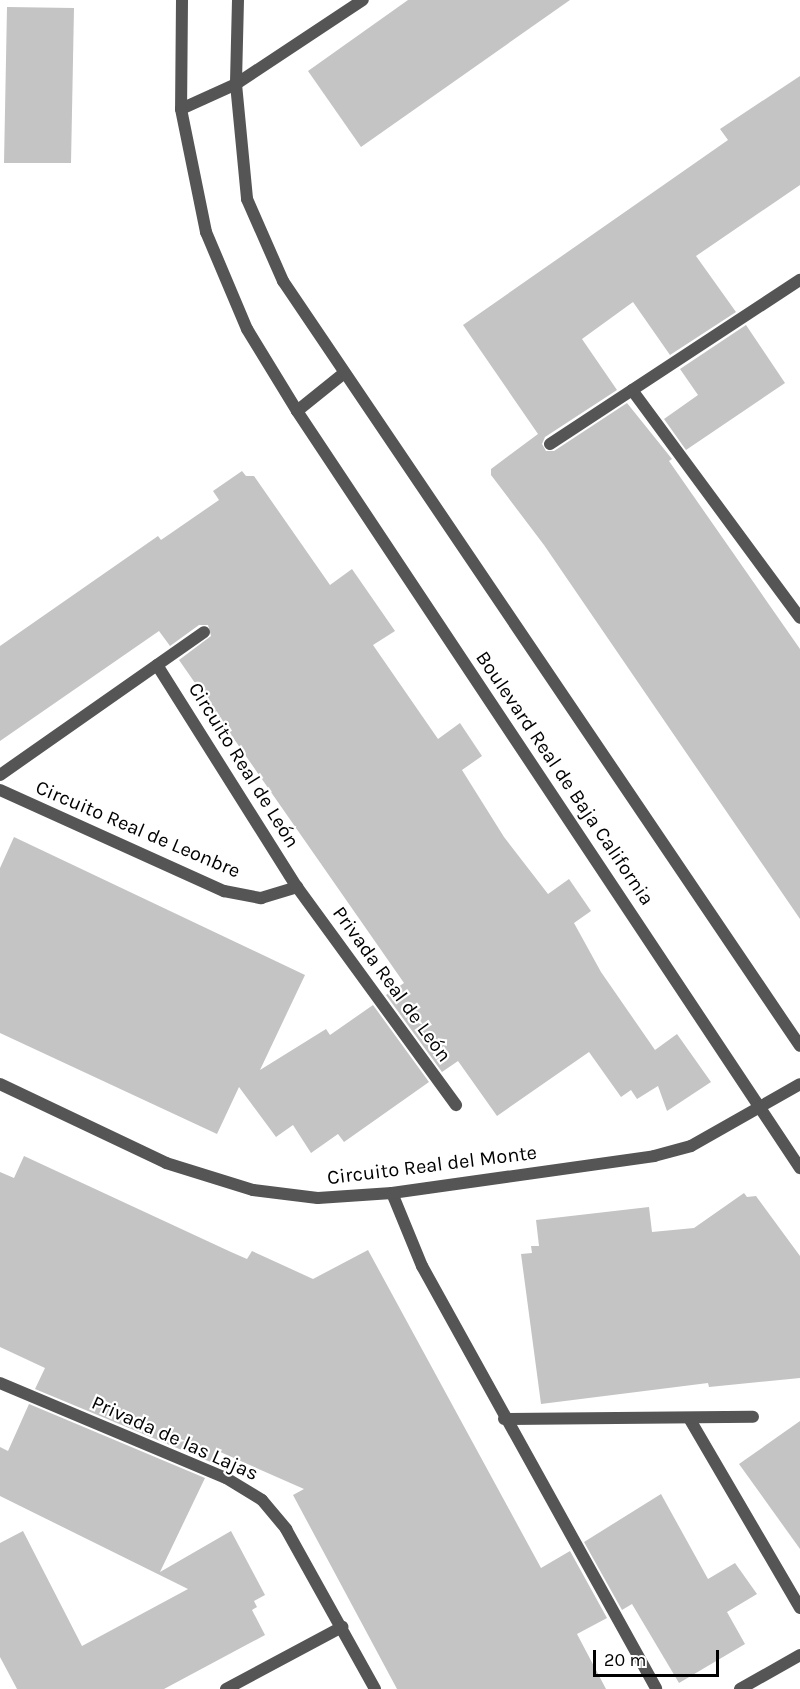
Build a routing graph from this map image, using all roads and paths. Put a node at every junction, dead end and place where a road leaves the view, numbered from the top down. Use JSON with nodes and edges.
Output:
{"nodes":[{"id":1,"x":182,"y":0,"type":"edge"},
{"id":2,"x":238,"y":0,"type":"edge"},
{"id":3,"x":363,"y":0,"type":"edge"},
{"id":4,"x":236,"y":84,"type":"junction"},
{"id":5,"x":181,"y":109,"type":"junction"},
{"id":6,"x":800,"y":280,"type":"edge"},
{"id":7,"x":343,"y":374,"type":"junction"},
{"id":8,"x":632,"y":390,"type":"junction"},
{"id":9,"x":297,"y":411,"type":"junction"},
{"id":10,"x":550,"y":444,"type":"dead end"},
{"id":11,"x":800,"y":618,"type":"edge"},
{"id":12,"x":204,"y":632,"type":"dead end"},
{"id":13,"x":157,"y":665,"type":"junction"},
{"id":14,"x":0,"y":775,"type":"edge"},
{"id":15,"x":0,"y":790,"type":"edge"},
{"id":16,"x":297,"y":886,"type":"junction"},
{"id":17,"x":800,"y":1046,"type":"edge"},
{"id":18,"x":0,"y":1084,"type":"edge"},
{"id":19,"x":800,"y":1084,"type":"edge"},
{"id":20,"x":456,"y":1105,"type":"dead end"},
{"id":21,"x":762,"y":1109,"type":"junction"},
{"id":22,"x":800,"y":1168,"type":"edge"},
{"id":23,"x":392,"y":1193,"type":"junction"},
{"id":24,"x":0,"y":1383,"type":"edge"},
{"id":25,"x":753,"y":1417,"type":"dead end"},
{"id":26,"x":689,"y":1418,"type":"junction"},
{"id":27,"x":504,"y":1419,"type":"junction"},
{"id":28,"x":800,"y":1608,"type":"edge"},
{"id":29,"x":342,"y":1627,"type":"junction"},
{"id":30,"x":800,"y":1655,"type":"edge"},
{"id":31,"x":226,"y":1689,"type":"edge"},
{"id":32,"x":375,"y":1689,"type":"edge"},
{"id":33,"x":656,"y":1689,"type":"edge"},
{"id":34,"x":740,"y":1689,"type":"edge"}],
"edges":[{"from":1,"to":5,"type":"street","name":"Boulevard Real de Baja California"},
{"from":2,"to":4,"type":"street"},
{"from":3,"to":4,"type":"street"},
{"from":4,"to":5,"type":"street"},
{"from":4,"to":7,"type":"street"},
{"from":5,"to":9,"type":"street","name":"Boulevard Real de Baja California"},
{"from":6,"to":8,"type":"street"},
{"from":7,"to":9,"type":"street"},
{"from":7,"to":17,"type":"street"},
{"from":8,"to":10,"type":"street"},
{"from":8,"to":11,"type":"street"},
{"from":9,"to":21,"type":"street","name":"Boulevard Real de Baja California"},
{"from":12,"to":13,"type":"street"},
{"from":13,"to":14,"type":"street"},
{"from":13,"to":16,"type":"street","name":"Circuito Real de León"},
{"from":15,"to":16,"type":"street","name":"Circuito Real de Leonbre"},
{"from":16,"to":20,"type":"street","name":"Privada Real de León"},
{"from":18,"to":23,"type":"street","name":"Circuito Real del Monte"},
{"from":19,"to":21,"type":"street","name":"Circuito Real del Monte"},
{"from":21,"to":22,"type":"street","name":"Boulevard Real de Baja California"},
{"from":21,"to":23,"type":"street","name":"Circuito Real del Monte"},
{"from":23,"to":27,"type":"street"},
{"from":24,"to":29,"type":"street","name":"Privada de las Lajas"},
{"from":25,"to":26,"type":"street"},
{"from":26,"to":27,"type":"street"},
{"from":26,"to":28,"type":"street"},
{"from":27,"to":33,"type":"street"},
{"from":29,"to":31,"type":"street"},
{"from":29,"to":32,"type":"street","name":"Privada de las Lajas"},
{"from":30,"to":34,"type":"street"}]}
